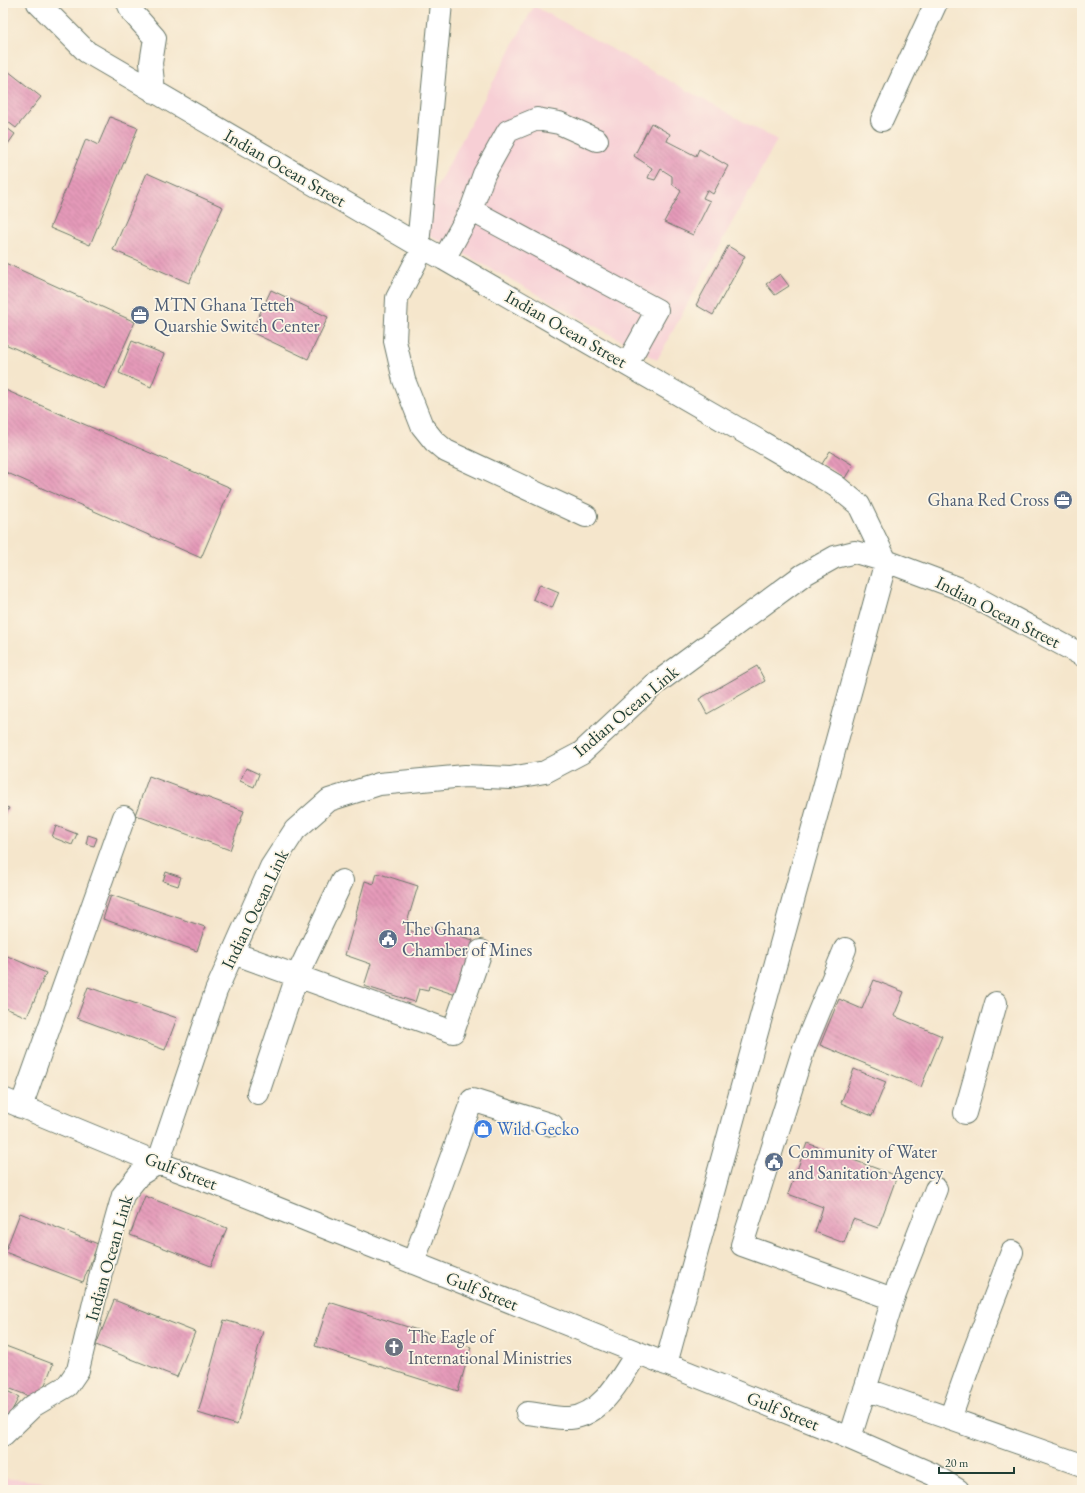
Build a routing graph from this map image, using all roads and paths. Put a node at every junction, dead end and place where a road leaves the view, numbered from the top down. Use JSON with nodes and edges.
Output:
{"nodes":[{"id":1,"x":38,"y":3,"type":"edge"},
{"id":2,"x":441,"y":3,"type":"edge"},
{"id":3,"x":936,"y":3,"type":"edge"},
{"id":4,"x":134,"y":6,"type":"edge"},
{"id":5,"x":154,"y":92,"type":"junction"},
{"id":6,"x":882,"y":120,"type":"dead end"},
{"id":7,"x":598,"y":140,"type":"dead end"},
{"id":8,"x":471,"y":210,"type":"junction"},
{"id":9,"x":421,"y":246,"type":"junction"},
{"id":10,"x":444,"y":259,"type":"junction"},
{"id":11,"x":627,"y":364,"type":"junction"},
{"id":12,"x":586,"y":516,"type":"dead end"},
{"id":13,"x":886,"y":561,"type":"junction"},
{"id":14,"x":1082,"y":655,"type":"edge"},
{"id":15,"x":124,"y":817,"type":"dead end"},
{"id":16,"x":342,"y":881,"type":"dead end"},
{"id":17,"x":845,"y":949,"type":"dead end"},
{"id":18,"x":481,"y":951,"type":"dead end"},
{"id":19,"x":233,"y":953,"type":"junction"},
{"id":20,"x":297,"y":976,"type":"junction"},
{"id":21,"x":996,"y":1003,"type":"dead end"},
{"id":22,"x":258,"y":1093,"type":"dead end"},
{"id":23,"x":12,"y":1103,"type":"edge"},
{"id":24,"x":964,"y":1113,"type":"dead end"},
{"id":25,"x":552,"y":1126,"type":"dead end"},
{"id":26,"x":158,"y":1163,"type":"junction"},
{"id":27,"x":936,"y":1189,"type":"dead end"},
{"id":28,"x":1012,"y":1252,"type":"dead end"},
{"id":29,"x":413,"y":1263,"type":"junction"},
{"id":30,"x":892,"y":1299,"type":"junction"},
{"id":31,"x":637,"y":1353,"type":"junction"},
{"id":32,"x":666,"y":1364,"type":"junction"},
{"id":33,"x":865,"y":1389,"type":"junction"},
{"id":34,"x":527,"y":1413,"type":"dead end"},
{"id":35,"x":950,"y":1419,"type":"junction"},
{"id":36,"x":3,"y":1435,"type":"edge"},
{"id":37,"x":850,"y":1438,"type":"junction"},
{"id":38,"x":1082,"y":1465,"type":"edge"},
{"id":39,"x":958,"y":1490,"type":"edge"}],
"edges":[{"from":1,"to":5,"type":"street","name":"Indian Ocean Street"},
{"from":2,"to":9,"type":"street"},
{"from":3,"to":6,"type":"street"},
{"from":4,"to":5,"type":"street"},
{"from":5,"to":9,"type":"street","name":"Indian Ocean Street"},
{"from":7,"to":8,"type":"street"},
{"from":8,"to":10,"type":"street"},
{"from":8,"to":11,"type":"street"},
{"from":9,"to":10,"type":"street","name":"Indian Ocean Street"},
{"from":9,"to":12,"type":"street"},
{"from":10,"to":11,"type":"street","name":"Indian Ocean Street"},
{"from":11,"to":13,"type":"street","name":"Indian Ocean Street"},
{"from":13,"to":14,"type":"street","name":"Indian Ocean Street"},
{"from":13,"to":19,"type":"street","name":"Indian Ocean Link"},
{"from":13,"to":32,"type":"street"},
{"from":15,"to":23,"type":"street"},
{"from":16,"to":20,"type":"street"},
{"from":17,"to":30,"type":"street"},
{"from":18,"to":20,"type":"street"},
{"from":19,"to":20,"type":"street"},
{"from":19,"to":26,"type":"street","name":"Indian Ocean Link"},
{"from":20,"to":22,"type":"street"},
{"from":21,"to":24,"type":"street"},
{"from":23,"to":26,"type":"street","name":"Gulf Street"},
{"from":25,"to":29,"type":"street"},
{"from":26,"to":29,"type":"street","name":"Gulf Street"},
{"from":26,"to":36,"type":"street","name":"Indian Ocean Link"},
{"from":27,"to":30,"type":"street"},
{"from":28,"to":35,"type":"street"},
{"from":29,"to":31,"type":"street","name":"Gulf Street"},
{"from":30,"to":33,"type":"street"},
{"from":31,"to":32,"type":"street","name":"Gulf Street"},
{"from":31,"to":34,"type":"street"},
{"from":32,"to":37,"type":"street","name":"Gulf Street"},
{"from":33,"to":35,"type":"street"},
{"from":33,"to":37,"type":"street"},
{"from":35,"to":38,"type":"street"},
{"from":37,"to":39,"type":"street","name":"Gulf Street"}]}
